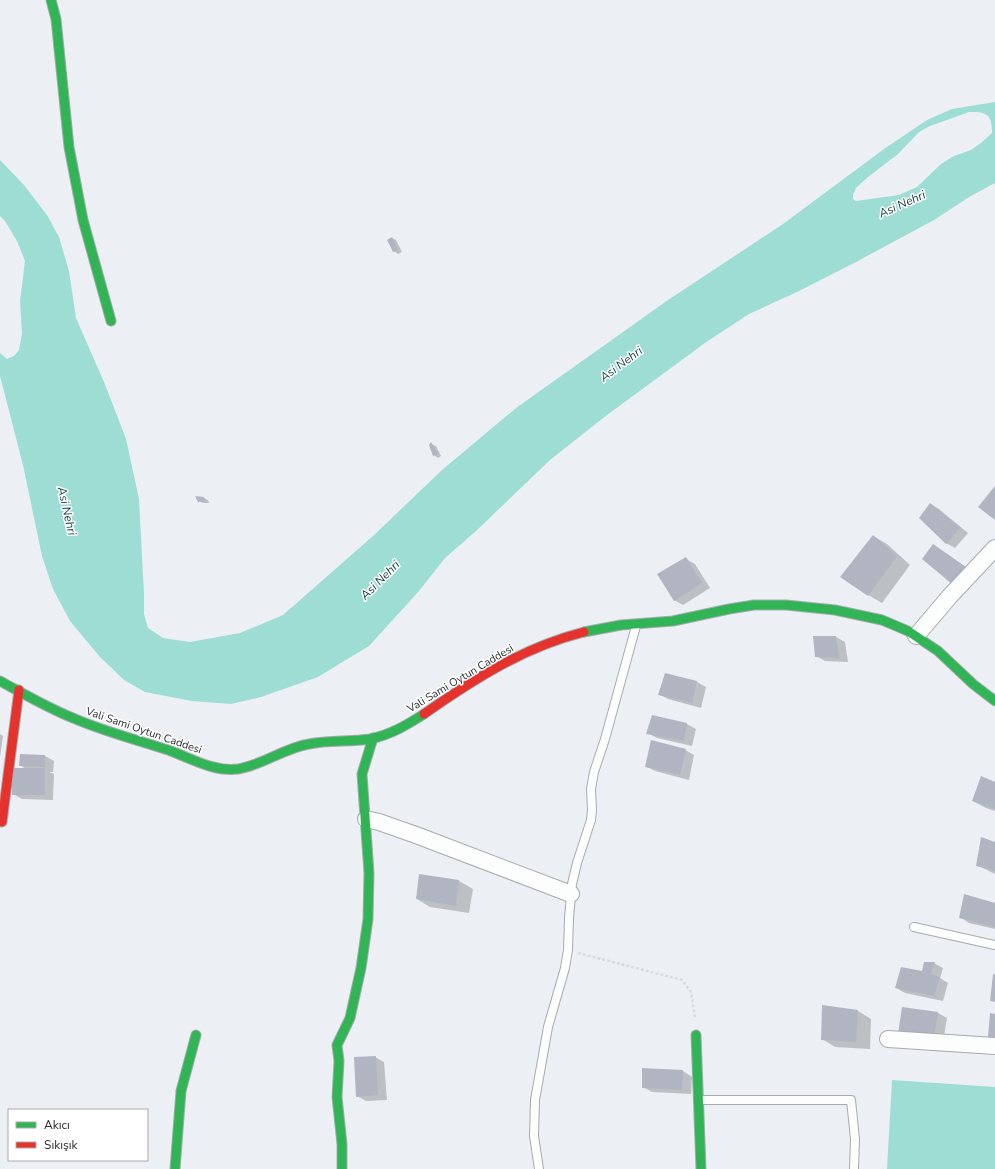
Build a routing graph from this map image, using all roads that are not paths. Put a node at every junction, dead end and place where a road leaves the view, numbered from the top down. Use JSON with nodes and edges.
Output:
{"nodes":[{"id":1,"x":51,"y":0,"type":"edge"},
{"id":2,"x":111,"y":321,"type":"dead end"},
{"id":3,"x":995,"y":548,"type":"edge"},
{"id":4,"x":637,"y":623,"type":"junction"},
{"id":5,"x":916,"y":636,"type":"junction"},
{"id":6,"x":0,"y":681,"type":"edge"},
{"id":7,"x":19,"y":690,"type":"junction"},
{"id":8,"x":995,"y":701,"type":"edge"},
{"id":9,"x":372,"y":738,"type":"junction"},
{"id":10,"x":366,"y":819,"type":"junction"},
{"id":11,"x":2,"y":822,"type":"dead end"},
{"id":12,"x":571,"y":894,"type":"junction"},
{"id":13,"x":914,"y":927,"type":"dead end"},
{"id":14,"x":995,"y":945,"type":"edge"},
{"id":15,"x":196,"y":1035,"type":"dead end"},
{"id":16,"x":696,"y":1035,"type":"road end"},
{"id":17,"x":888,"y":1039,"type":"dead end"},
{"id":18,"x":995,"y":1046,"type":"edge"},
{"id":19,"x":699,"y":1100,"type":"junction"},
{"id":20,"x":175,"y":1169,"type":"edge"},
{"id":21,"x":342,"y":1169,"type":"edge"},
{"id":22,"x":539,"y":1169,"type":"edge"},
{"id":23,"x":701,"y":1169,"type":"edge"},
{"id":24,"x":854,"y":1169,"type":"edge"}],
"edges":[{"from":1,"to":2,"type":"street"},
{"from":3,"to":5,"type":"street"},
{"from":4,"to":5,"type":"street","name":"Vali Sami Oytun Caddesi"},
{"from":4,"to":9,"type":"street","name":"Vali Sami Oytun Caddesi"},
{"from":4,"to":12,"type":"lane"},
{"from":5,"to":8,"type":"street","name":"Vali Sami Oytun Caddesi"},
{"from":6,"to":7,"type":"street","name":"Vali Sami Oytun Caddesi"},
{"from":7,"to":9,"type":"street","name":"Vali Sami Oytun Caddesi"},
{"from":7,"to":11,"type":"street"},
{"from":9,"to":10,"type":"street"},
{"from":10,"to":12,"type":"street"},
{"from":10,"to":21,"type":"street"},
{"from":12,"to":22,"type":"lane"},
{"from":13,"to":14,"type":"lane"},
{"from":15,"to":20,"type":"street"},
{"from":16,"to":19,"type":"street"},
{"from":17,"to":18,"type":"street"},
{"from":19,"to":23,"type":"street"},
{"from":19,"to":24,"type":"lane"}]}
